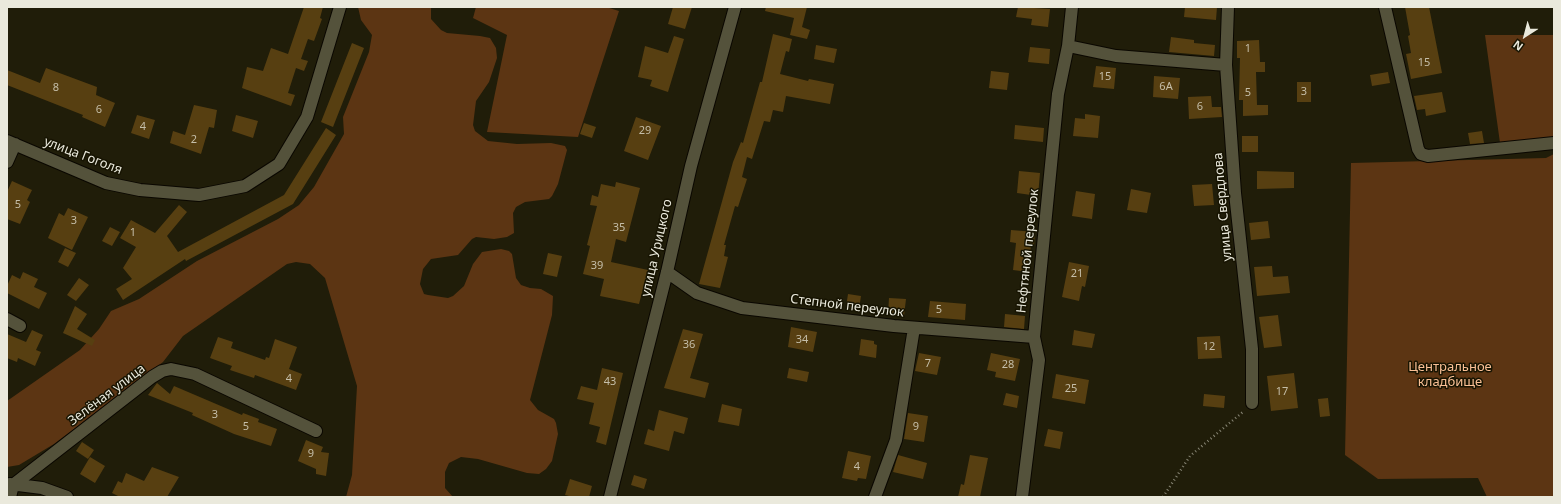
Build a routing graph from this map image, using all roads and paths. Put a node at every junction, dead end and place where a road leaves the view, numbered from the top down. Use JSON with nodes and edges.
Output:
{"nodes":[{"id":1,"x":340,"y":7,"type":"edge"},
{"id":2,"x":735,"y":7,"type":"edge"},
{"id":3,"x":1072,"y":7,"type":"edge"},
{"id":4,"x":1228,"y":7,"type":"edge"},
{"id":5,"x":1385,"y":7,"type":"edge"},
{"id":6,"x":1068,"y":46,"type":"junction"},
{"id":7,"x":1226,"y":65,"type":"junction"},
{"id":8,"x":11,"y":142,"type":"edge"},
{"id":9,"x":1554,"y":143,"type":"edge"},
{"id":10,"x":7,"y":162,"type":"edge"},
{"id":11,"x":667,"y":272,"type":"junction"},
{"id":12,"x":7,"y":319,"type":"edge"},
{"id":13,"x":20,"y":326,"type":"dead end"},
{"id":14,"x":914,"y":328,"type":"junction"},
{"id":15,"x":1034,"y":337,"type":"junction"},
{"id":16,"x":1252,"y":403,"type":"joint"},
{"id":17,"x":316,"y":431,"type":"dead end"},
{"id":18,"x":10,"y":488,"type":"edge"},
{"id":19,"x":67,"y":497,"type":"edge"},
{"id":20,"x":610,"y":497,"type":"edge"},
{"id":21,"x":875,"y":497,"type":"edge"},
{"id":22,"x":1022,"y":497,"type":"edge"},
{"id":23,"x":1163,"y":497,"type":"edge"}],
"edges":[{"from":1,"to":8,"type":"street","name":"улица Гоголя"},
{"from":2,"to":11,"type":"street","name":"улица Урицкого"},
{"from":3,"to":6,"type":"street","name":"Нефтяной переулок"},
{"from":4,"to":7,"type":"street","name":"улица Свердлова"},
{"from":5,"to":9,"type":"street"},
{"from":6,"to":7,"type":"street"},
{"from":6,"to":15,"type":"street","name":"Нефтяной переулок"},
{"from":7,"to":16,"type":"street","name":"улица Свердлова"},
{"from":8,"to":10,"type":"street"},
{"from":11,"to":14,"type":"street","name":"Степной переулок"},
{"from":11,"to":20,"type":"street","name":"улица Урицкого"},
{"from":12,"to":13,"type":"street"},
{"from":14,"to":15,"type":"street","name":"Степной переулок"},
{"from":14,"to":21,"type":"street"},
{"from":15,"to":22,"type":"street","name":"Нефтяной переулок"},
{"from":16,"to":23,"type":"path"},
{"from":17,"to":18,"type":"street","name":"Зелёная улица"},
{"from":18,"to":19,"type":"street"}]}
